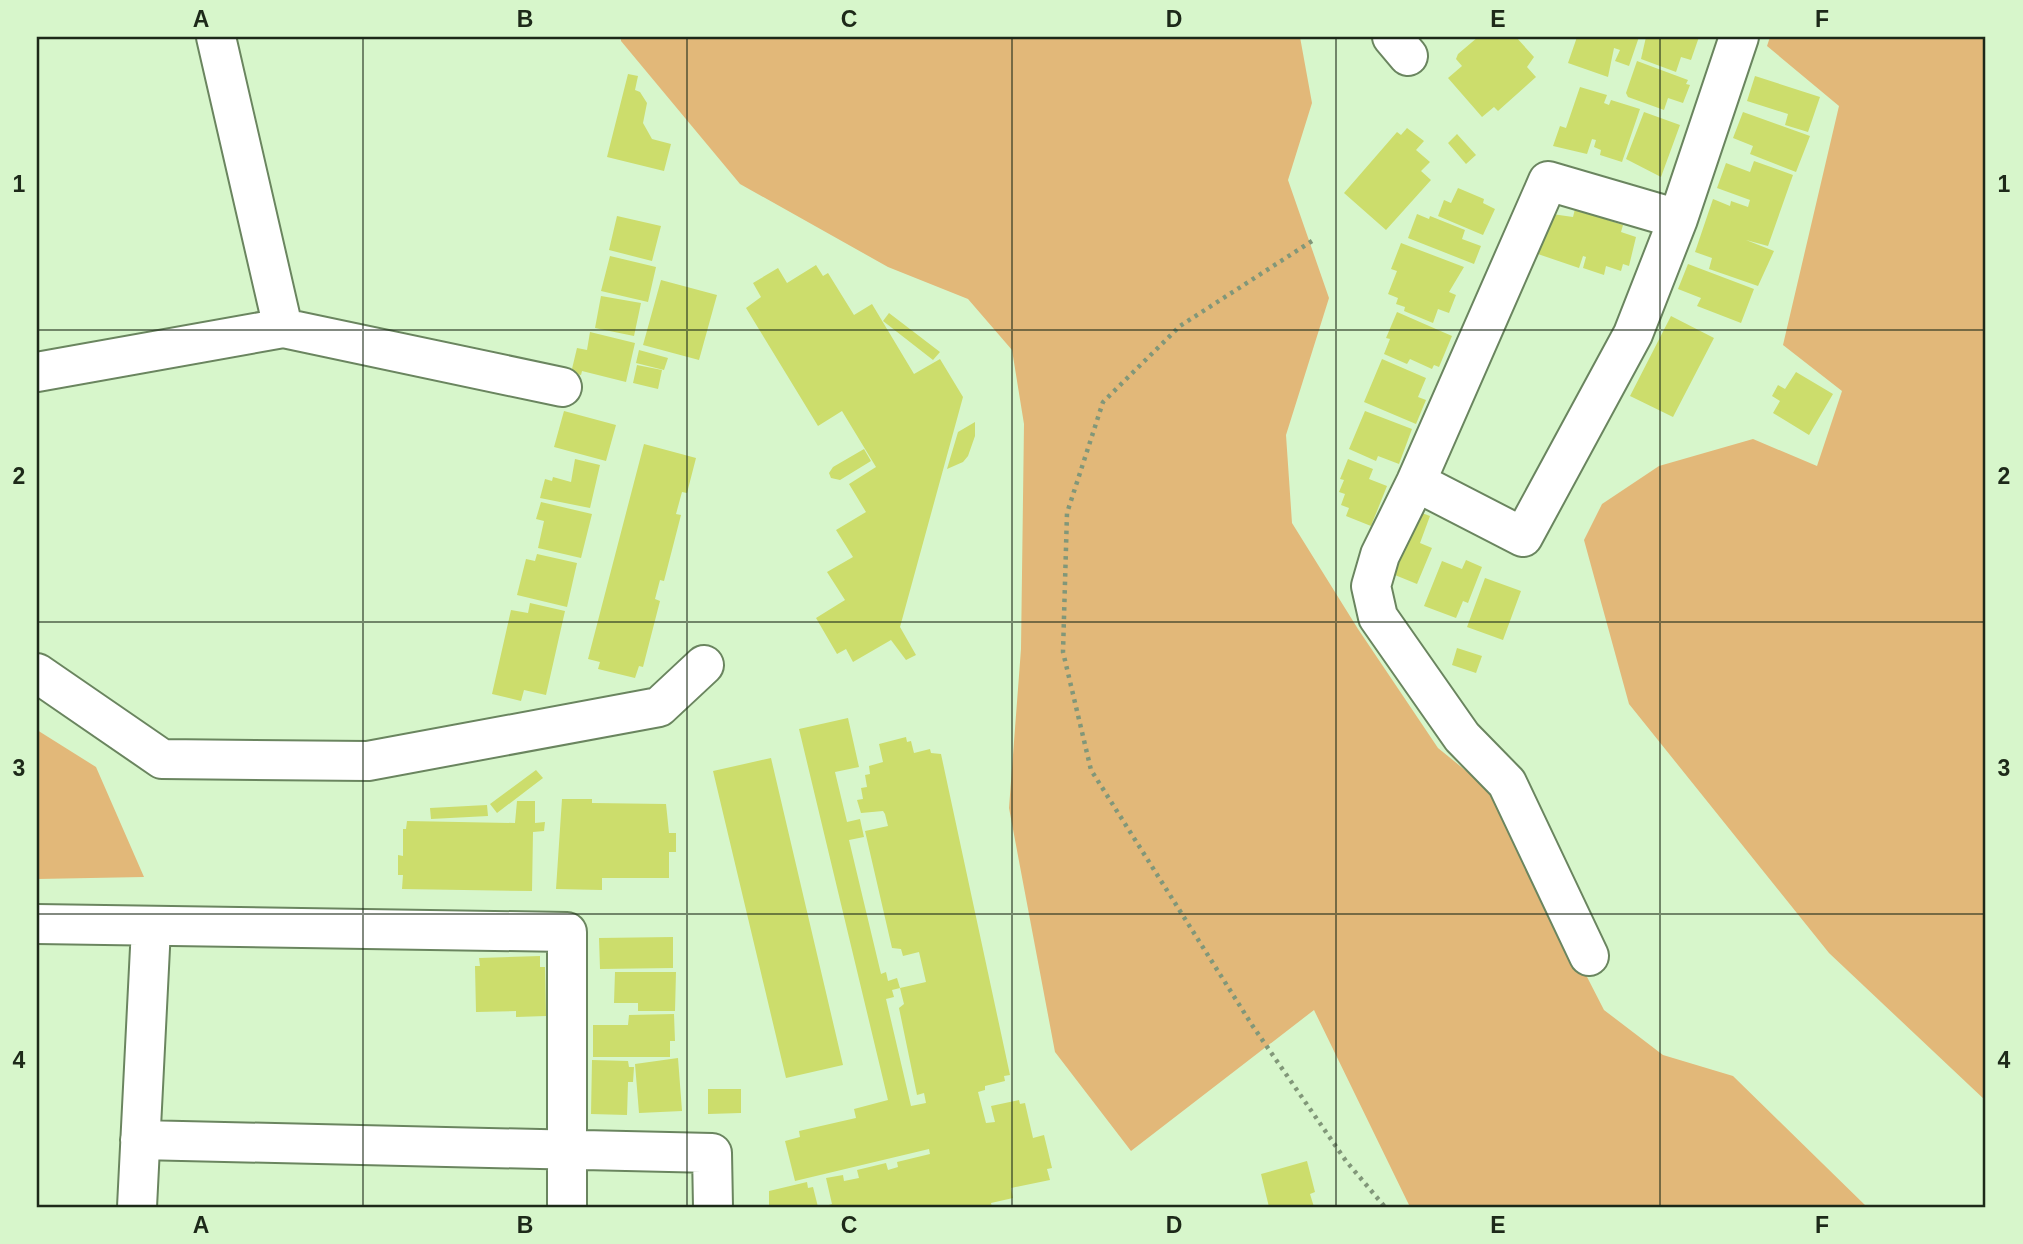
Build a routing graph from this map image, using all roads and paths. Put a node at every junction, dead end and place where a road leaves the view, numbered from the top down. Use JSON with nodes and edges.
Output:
{"nodes":[{"id":1,"x":216,"y":37,"type":"edge"},
{"id":2,"x":1739,"y":37,"type":"edge"},
{"id":3,"x":1678,"y":219,"type":"junction"},
{"id":4,"x":1312,"y":241,"type":"dead end"},
{"id":5,"x":283,"y":328,"type":"junction"},
{"id":6,"x":37,"y":372,"type":"edge"},
{"id":7,"x":562,"y":387,"type":"dead end"},
{"id":8,"x":1416,"y":482,"type":"junction"},
{"id":9,"x":704,"y":665,"type":"dead end"},
{"id":10,"x":37,"y":673,"type":"edge"},
{"id":11,"x":37,"y":924,"type":"edge"},
{"id":12,"x":151,"y":928,"type":"junction"},
{"id":13,"x":1589,"y":956,"type":"dead end"},
{"id":14,"x":140,"y":1140,"type":"junction"},
{"id":15,"x":567,"y":1149,"type":"junction"},
{"id":16,"x":137,"y":1207,"type":"edge"},
{"id":17,"x":567,"y":1207,"type":"edge"},
{"id":18,"x":713,"y":1207,"type":"edge"},
{"id":19,"x":1385,"y":1207,"type":"edge"}],
"edges":[{"from":1,"to":5,"type":"street"},
{"from":2,"to":3,"type":"street"},
{"from":3,"to":8,"type":"street"},
{"from":3,"to":8,"type":"street"},
{"from":4,"to":19,"type":"path"},
{"from":5,"to":6,"type":"street"},
{"from":5,"to":7,"type":"street"},
{"from":8,"to":13,"type":"street"},
{"from":9,"to":10,"type":"street"},
{"from":11,"to":12,"type":"street"},
{"from":12,"to":14,"type":"street"},
{"from":12,"to":15,"type":"street"},
{"from":14,"to":15,"type":"street"},
{"from":14,"to":16,"type":"street"},
{"from":15,"to":17,"type":"street"},
{"from":15,"to":18,"type":"street"}]}
